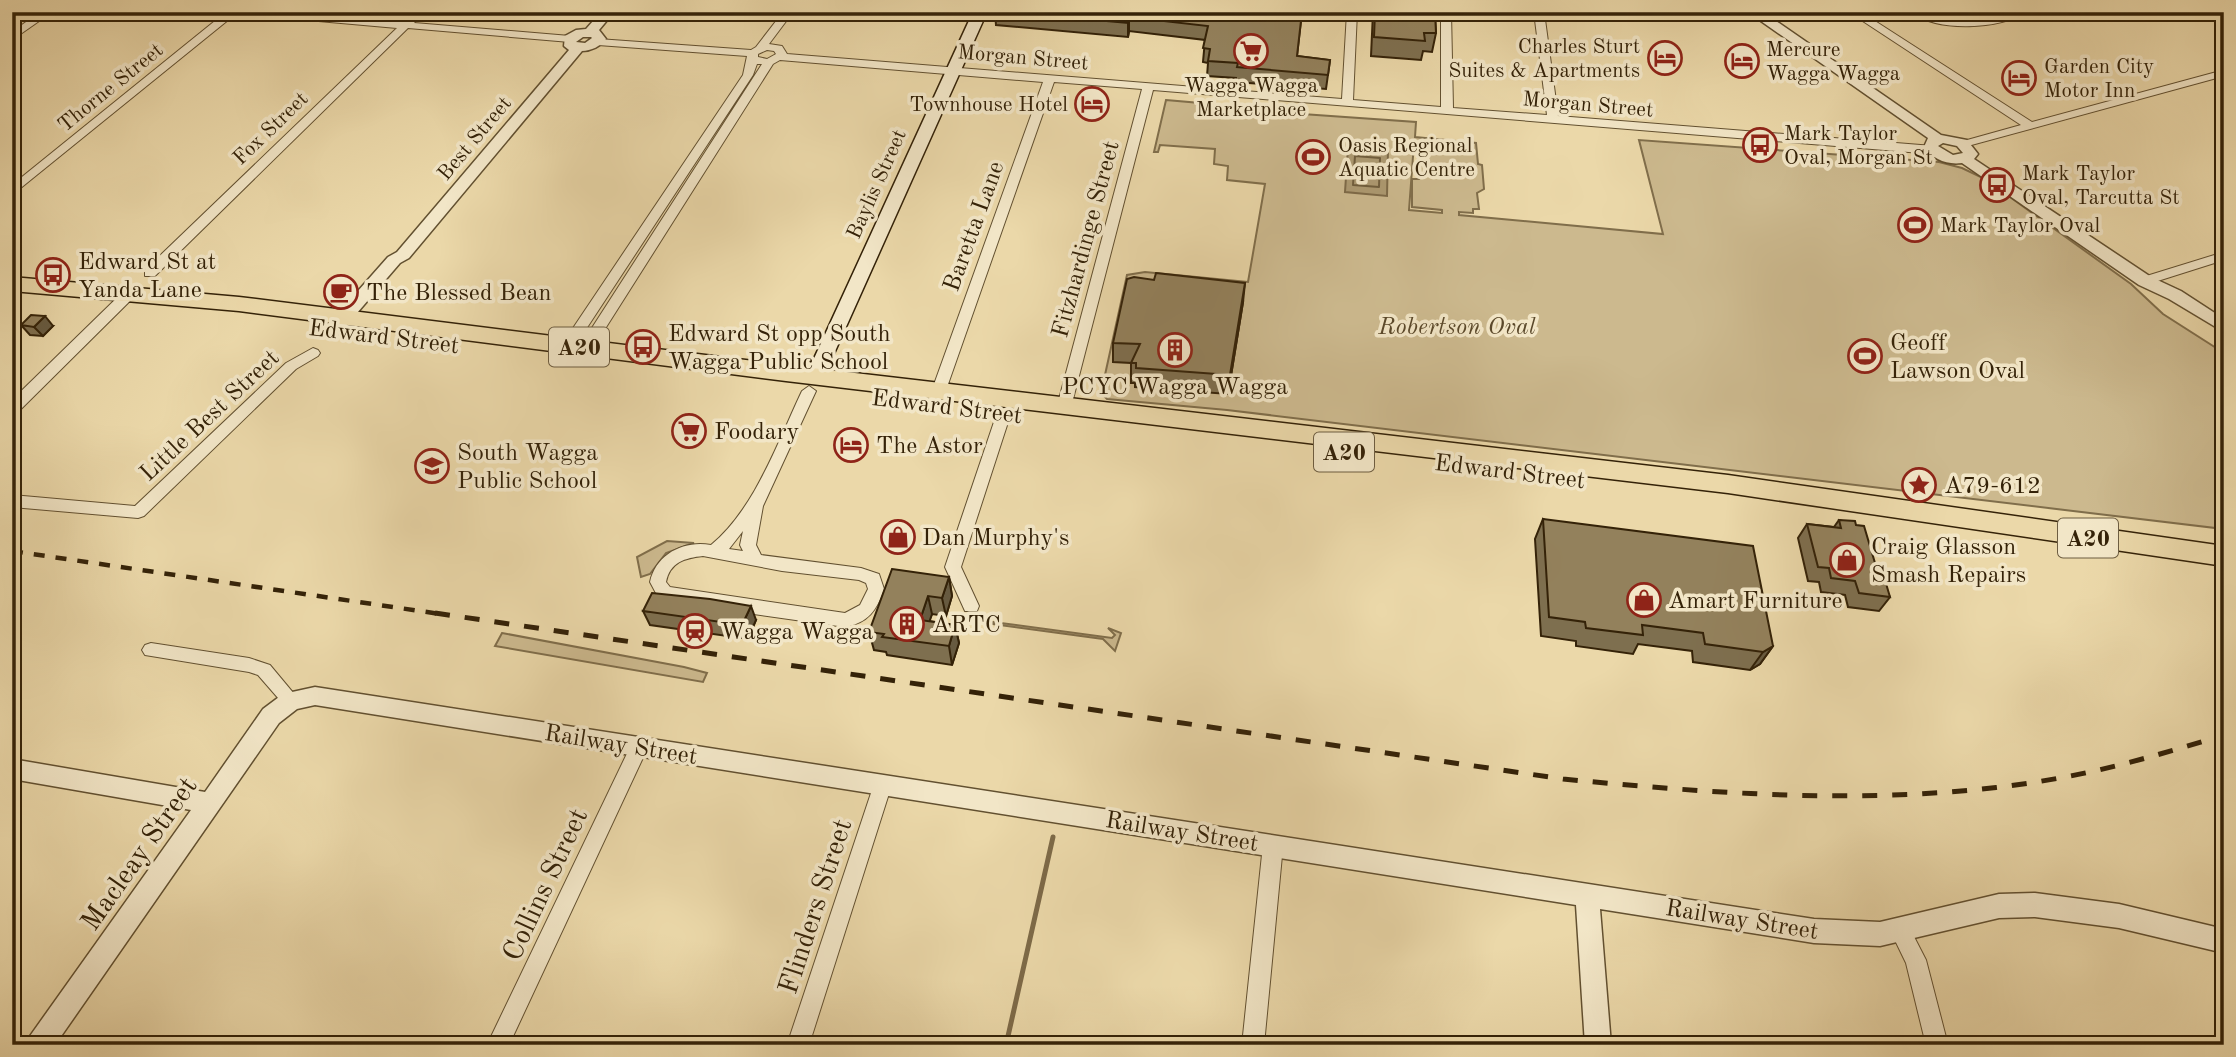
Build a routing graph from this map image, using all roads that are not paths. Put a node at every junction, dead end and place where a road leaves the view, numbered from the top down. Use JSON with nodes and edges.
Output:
{"nodes":[{"id":1,"x":47,"y":12,"type":"edge"},
{"id":2,"x":233,"y":12,"type":"edge"},
{"id":3,"x":250,"y":12,"type":"edge"},
{"id":4,"x":419,"y":12,"type":"edge"},
{"id":5,"x":608,"y":12,"type":"edge"},
{"id":6,"x":788,"y":12,"type":"edge"},
{"id":7,"x":799,"y":12,"type":"edge"},
{"id":8,"x":981,"y":12,"type":"edge"},
{"id":9,"x":1352,"y":12,"type":"edge"},
{"id":10,"x":1446,"y":12,"type":"edge"},
{"id":11,"x":1539,"y":12,"type":"edge"},
{"id":12,"x":1854,"y":12,"type":"edge"},
{"id":13,"x":1917,"y":12,"type":"edge"},
{"id":14,"x":2023,"y":12,"type":"edge"},
{"id":15,"x":1756,"y":13,"type":"edge"},
{"id":16,"x":406,"y":25,"type":"junction"},
{"id":17,"x":12,"y":37,"type":"edge"},
{"id":18,"x":594,"y":37,"type":"junction"},
{"id":19,"x":574,"y":43,"type":"junction"},
{"id":20,"x":755,"y":54,"type":"junction"},
{"id":21,"x":776,"y":56,"type":"junction"},
{"id":22,"x":954,"y":70,"type":"junction"},
{"id":23,"x":2224,"y":73,"type":"edge"},
{"id":24,"x":1050,"y":78,"type":"junction"},
{"id":25,"x":1148,"y":87,"type":"junction"},
{"id":26,"x":738,"y":99,"type":"junction"},
{"id":27,"x":1347,"y":103,"type":"junction"},
{"id":28,"x":1447,"y":111,"type":"junction"},
{"id":29,"x":1553,"y":120,"type":"junction"},
{"id":30,"x":2030,"y":125,"type":"junction"},
{"id":31,"x":718,"y":130,"type":"junction"},
{"id":32,"x":1935,"y":145,"type":"junction"},
{"id":33,"x":1965,"y":152,"type":"junction"},
{"id":34,"x":687,"y":166,"type":"junction"},
{"id":35,"x":702,"y":167,"type":"junction"},
{"id":36,"x":12,"y":191,"type":"edge"},
{"id":37,"x":664,"y":200,"type":"junction"},
{"id":38,"x":680,"y":202,"type":"junction"},
{"id":39,"x":637,"y":242,"type":"junction"},
{"id":40,"x":653,"y":243,"type":"junction"},
{"id":41,"x":2224,"y":256,"type":"edge"},
{"id":42,"x":150,"y":273,"type":"dead end"},
{"id":43,"x":2145,"y":281,"type":"junction"},
{"id":44,"x":610,"y":282,"type":"junction"},
{"id":45,"x":14,"y":284,"type":"edge"},
{"id":46,"x":627,"y":284,"type":"junction"},
{"id":47,"x":125,"y":298,"type":"junction"},
{"id":48,"x":344,"y":325,"type":"junction"},
{"id":49,"x":2222,"y":333,"type":"edge"},
{"id":50,"x":577,"y":347,"type":"junction"},
{"id":51,"x":313,"y":353,"type":"dead end"},
{"id":52,"x":812,"y":383,"type":"junction"},
{"id":53,"x":939,"y":390,"type":"junction"},
{"id":54,"x":12,"y":409,"type":"edge"},
{"id":55,"x":1063,"y":411,"type":"junction"},
{"id":56,"x":1004,"y":413,"type":"junction"},
{"id":57,"x":12,"y":501,"type":"edge"},
{"id":58,"x":755,"y":506,"type":"junction"},
{"id":59,"x":1952,"y":519,"type":"junction"},
{"id":60,"x":2224,"y":544,"type":"edge"},
{"id":61,"x":715,"y":552,"type":"junction"},
{"id":62,"x":2224,"y":556,"type":"edge"},
{"id":63,"x":755,"y":558,"type":"junction"},
{"id":64,"x":971,"y":606,"type":"dead end"},
{"id":65,"x":151,"y":650,"type":"dead end"},
{"id":66,"x":291,"y":701,"type":"junction"},
{"id":67,"x":639,"y":747,"type":"junction"},
{"id":68,"x":12,"y":769,"type":"edge"},
{"id":69,"x":883,"y":784,"type":"junction"},
{"id":70,"x":211,"y":803,"type":"junction"},
{"id":71,"x":1273,"y":845,"type":"junction"},
{"id":72,"x":1587,"y":894,"type":"junction"},
{"id":73,"x":1900,"y":930,"type":"junction"},
{"id":74,"x":2224,"y":941,"type":"edge"},
{"id":75,"x":40,"y":1045,"type":"edge"},
{"id":76,"x":498,"y":1045,"type":"edge"},
{"id":77,"x":798,"y":1045,"type":"edge"},
{"id":78,"x":1253,"y":1045,"type":"edge"},
{"id":79,"x":1598,"y":1045,"type":"edge"},
{"id":80,"x":1937,"y":1045,"type":"edge"}],
"edges":[{"from":1,"to":17,"type":"street"},
{"from":2,"to":36,"type":"street","name":"Thorne Street"},
{"from":3,"to":16,"type":"street"},
{"from":4,"to":16,"type":"street","name":"Fox Street"},
{"from":5,"to":18,"type":"street"},
{"from":6,"to":20,"type":"street"},
{"from":7,"to":21,"type":"street"},
{"from":8,"to":22,"type":"main road","name":"Baylis Street"},
{"from":9,"to":27,"type":"street"},
{"from":10,"to":28,"type":"street"},
{"from":11,"to":29,"type":"street"},
{"from":12,"to":30,"type":"street"},
{"from":13,"to":14,"type":"street"},
{"from":15,"to":32,"type":"street"},
{"from":16,"to":19,"type":"street"},
{"from":16,"to":42,"type":"street","name":"Fox Street"},
{"from":18,"to":19,"type":"street"},
{"from":18,"to":20,"type":"street"},
{"from":19,"to":48,"type":"street","name":"Best Street"},
{"from":20,"to":21,"type":"street","name":"Morgan Street"},
{"from":20,"to":26,"type":"street"},
{"from":21,"to":22,"type":"street","name":"Morgan Street"},
{"from":21,"to":26,"type":"street"},
{"from":22,"to":24,"type":"street","name":"Morgan Street"},
{"from":22,"to":52,"type":"main road","name":"Baylis Street"},
{"from":23,"to":30,"type":"street"},
{"from":24,"to":25,"type":"street","name":"Morgan Street"},
{"from":24,"to":53,"type":"street","name":"Baretta Lane"},
{"from":25,"to":27,"type":"street","name":"Morgan Street"},
{"from":25,"to":55,"type":"street","name":"Fitzhardinge Street"},
{"from":26,"to":31,"type":"street"},
{"from":27,"to":28,"type":"street","name":"Morgan Street"},
{"from":28,"to":29,"type":"street","name":"Morgan Street"},
{"from":29,"to":32,"type":"street","name":"Morgan Street"},
{"from":30,"to":33,"type":"street"},
{"from":31,"to":34,"type":"street"},
{"from":31,"to":35,"type":"street"},
{"from":32,"to":33,"type":"street"},
{"from":33,"to":43,"type":"street"},
{"from":34,"to":35,"type":"street"},
{"from":34,"to":37,"type":"street"},
{"from":35,"to":38,"type":"street"},
{"from":37,"to":38,"type":"street"},
{"from":37,"to":39,"type":"street"},
{"from":38,"to":40,"type":"street"},
{"from":39,"to":40,"type":"street"},
{"from":39,"to":44,"type":"street"},
{"from":40,"to":46,"type":"street"},
{"from":41,"to":43,"type":"street"},
{"from":43,"to":49,"type":"street"},
{"from":44,"to":46,"type":"street"},
{"from":44,"to":50,"type":"street"},
{"from":45,"to":47,"type":"highway","name":"Edward Street","number":"A20"},
{"from":46,"to":50,"type":"street"},
{"from":47,"to":48,"type":"highway","name":"Edward Street","number":"A20"},
{"from":47,"to":54,"type":"street"},
{"from":48,"to":50,"type":"highway","name":"Edward Street","number":"A20"},
{"from":48,"to":52,"type":"highway","name":"Edward Street","number":"A20"},
{"from":50,"to":52,"type":"highway","name":"Edward Street","number":"A20"},
{"from":51,"to":57,"type":"street","name":"Little Best Street"},
{"from":52,"to":53,"type":"highway","name":"Edward Street","number":"A20"},
{"from":52,"to":56,"type":"highway","name":"Edward Street","number":"A20"},
{"from":52,"to":58,"type":"street"},
{"from":53,"to":55,"type":"highway","name":"Edward Street","number":"A20"},
{"from":55,"to":56,"type":"highway","name":"Edward Street","number":"A20"},
{"from":55,"to":59,"type":"highway","name":"Edward Street","number":"A20"},
{"from":56,"to":64,"type":"street"},
{"from":58,"to":61,"type":"street"},
{"from":58,"to":63,"type":"street"},
{"from":59,"to":60,"type":"highway","name":"Edward Street","number":"A20"},
{"from":59,"to":62,"type":"highway","name":"Edward Street","number":"A20"},
{"from":61,"to":63,"type":"street"},
{"from":61,"to":63,"type":"street"},
{"from":65,"to":66,"type":"street"},
{"from":66,"to":67,"type":"street","name":"Railway Street"},
{"from":66,"to":70,"type":"street","name":"Macleay Street"},
{"from":67,"to":69,"type":"street","name":"Railway Street"},
{"from":67,"to":76,"type":"street","name":"Collins Street"},
{"from":68,"to":70,"type":"street"},
{"from":69,"to":71,"type":"street","name":"Railway Street"},
{"from":69,"to":77,"type":"street","name":"Flinders Street"},
{"from":70,"to":75,"type":"street","name":"Macleay Street"},
{"from":71,"to":72,"type":"street","name":"Railway Street"},
{"from":71,"to":78,"type":"street"},
{"from":72,"to":73,"type":"street","name":"Railway Street"},
{"from":72,"to":79,"type":"street"},
{"from":73,"to":74,"type":"street","name":"Railway Street"},
{"from":73,"to":80,"type":"street"}]}
